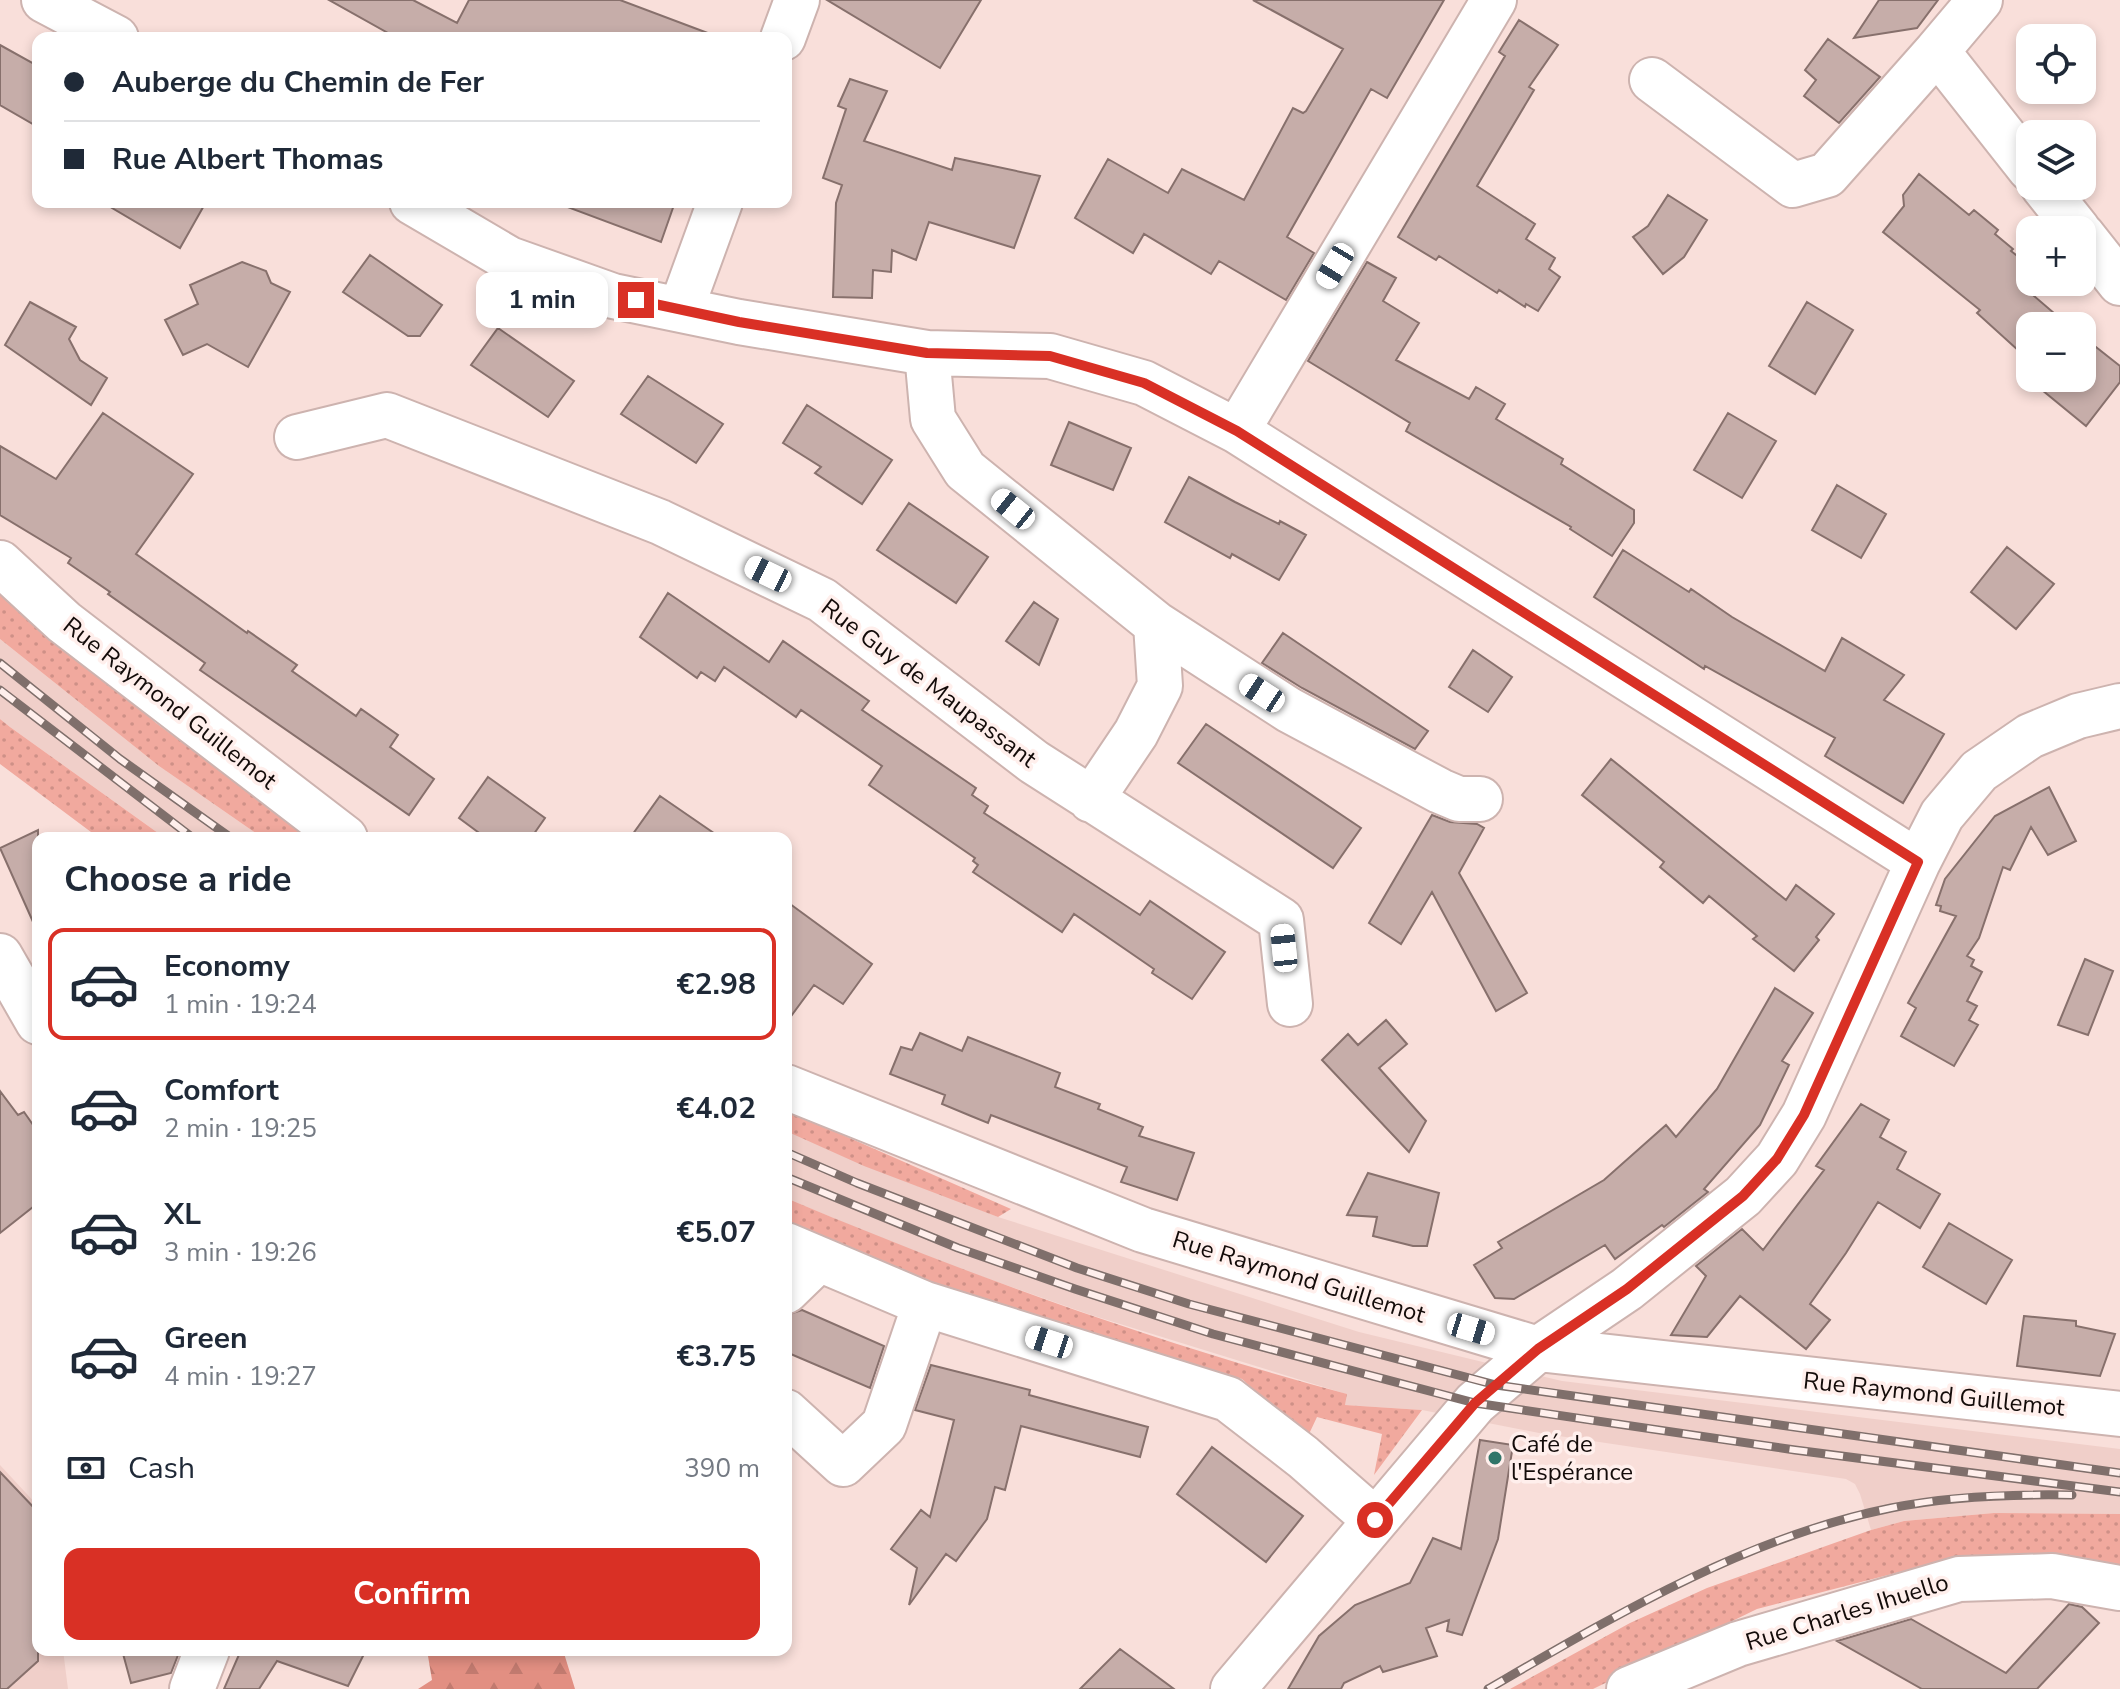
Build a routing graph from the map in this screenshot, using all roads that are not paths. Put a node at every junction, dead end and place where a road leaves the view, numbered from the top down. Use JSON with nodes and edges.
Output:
{"nodes":[{"id":1,"x":44,"y":0,"type":"edge"},
{"id":2,"x":797,"y":0,"type":"edge"},
{"id":3,"x":1494,"y":0,"type":"edge"},
{"id":4,"x":1980,"y":0,"type":"edge"},
{"id":5,"x":105,"y":32,"type":"edge"},
{"id":6,"x":785,"y":32,"type":"edge"},
{"id":7,"x":1937,"y":51,"type":"junction"},
{"id":8,"x":1652,"y":80,"type":"dead end"},
{"id":9,"x":2016,"y":151,"type":"edge"},
{"id":10,"x":2054,"y":200,"type":"edge"},
{"id":11,"x":422,"y":208,"type":"edge"},
{"id":12,"x":718,"y":208,"type":"edge"},
{"id":13,"x":2067,"y":216,"type":"edge"},
{"id":14,"x":2096,"y":253,"type":"edge"},
{"id":15,"x":2120,"y":283,"type":"edge"},
{"id":16,"x":681,"y":309,"type":"junction"},
{"id":17,"x":927,"y":353,"type":"junction"},
{"id":18,"x":1237,"y":431,"type":"junction"},
{"id":19,"x":297,"y":437,"type":"dead end"},
{"id":20,"x":0,"y":563,"type":"edge"},
{"id":21,"x":1156,"y":624,"type":"junction"},
{"id":22,"x":2120,"y":706,"type":"edge"},
{"id":23,"x":1480,"y":799,"type":"dead end"},
{"id":24,"x":1091,"y":800,"type":"junction"},
{"id":25,"x":337,"y":832,"type":"edge"},
{"id":26,"x":1918,"y":862,"type":"junction"},
{"id":27,"x":0,"y":956,"type":"edge"},
{"id":28,"x":1290,"y":1004,"type":"dead end"},
{"id":29,"x":32,"y":1012,"type":"edge"},
{"id":30,"x":792,"y":1089,"type":"edge"},
{"id":31,"x":802,"y":1252,"type":"edge"},
{"id":32,"x":792,"y":1276,"type":"edge"},
{"id":33,"x":925,"y":1304,"type":"junction"},
{"id":34,"x":1538,"y":1349,"type":"junction"},
{"id":35,"x":2120,"y":1414,"type":"edge"},
{"id":36,"x":792,"y":1417,"type":"edge"},
{"id":37,"x":1375,"y":1520,"type":"junction"},
{"id":38,"x":2120,"y":1588,"type":"edge"},
{"id":39,"x":205,"y":1656,"type":"edge"},
{"id":40,"x":192,"y":1689,"type":"edge"},
{"id":41,"x":1233,"y":1689,"type":"edge"},
{"id":42,"x":1629,"y":1689,"type":"edge"}],
"edges":[{"from":1,"to":5,"type":"street"},
{"from":2,"to":6,"type":"street"},
{"from":3,"to":18,"type":"street"},
{"from":4,"to":7,"type":"street"},
{"from":7,"to":8,"type":"street"},
{"from":7,"to":9,"type":"street"},
{"from":10,"to":13,"type":"street"},
{"from":11,"to":16,"type":"street"},
{"from":12,"to":16,"type":"street"},
{"from":14,"to":15,"type":"street"},
{"from":16,"to":17,"type":"street"},
{"from":17,"to":18,"type":"street"},
{"from":17,"to":21,"type":"street"},
{"from":18,"to":26,"type":"street"},
{"from":19,"to":24,"type":"street","name":"Rue Guy de Maupassant"},
{"from":20,"to":25,"type":"street","name":"Rue Raymond Guillemot"},
{"from":21,"to":23,"type":"street"},
{"from":21,"to":24,"type":"street"},
{"from":22,"to":26,"type":"street"},
{"from":24,"to":28,"type":"street","name":"Rue Guy de Maupassant"},
{"from":26,"to":34,"type":"street"},
{"from":27,"to":29,"type":"street"},
{"from":30,"to":34,"type":"street","name":"Rue Raymond Guillemot"},
{"from":31,"to":32,"type":"street"},
{"from":31,"to":33,"type":"street"},
{"from":33,"to":36,"type":"street"},
{"from":33,"to":37,"type":"street"},
{"from":34,"to":35,"type":"street","name":"Rue Raymond Guillemot"},
{"from":34,"to":37,"type":"street"},
{"from":37,"to":41,"type":"street"},
{"from":38,"to":42,"type":"street","name":"Rue Charles Ihuello"},
{"from":39,"to":40,"type":"street"}]}
